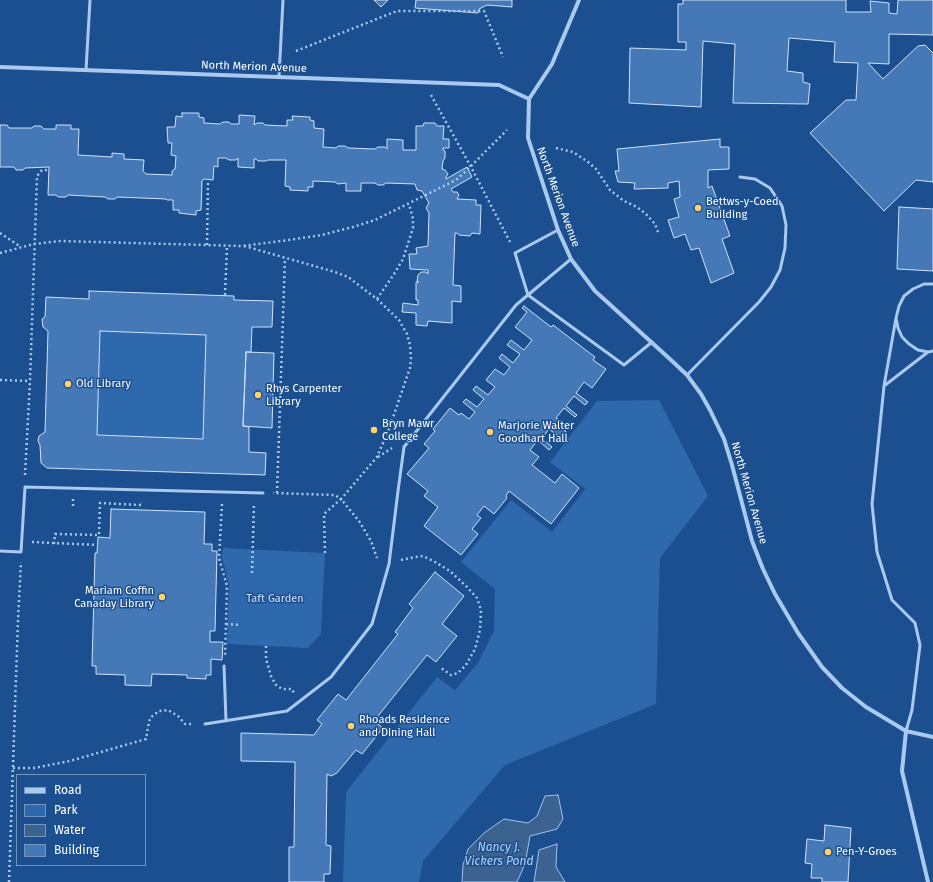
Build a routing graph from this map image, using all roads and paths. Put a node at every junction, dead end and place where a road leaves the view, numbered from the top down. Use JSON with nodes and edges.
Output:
{"nodes":[{"id":1,"x":90,"y":0,"type":"edge"},
{"id":2,"x":283,"y":0,"type":"edge"},
{"id":3,"x":579,"y":0,"type":"edge"},
{"id":4,"x":296,"y":51,"type":"dead end"},
{"id":5,"x":503,"y":57,"type":"dead end"},
{"id":6,"x":0,"y":67,"type":"edge"},
{"id":7,"x":86,"y":70,"type":"junction"},
{"id":8,"x":279,"y":77,"type":"junction"},
{"id":9,"x":424,"y":82,"type":"junction"},
{"id":10,"x":529,"y":99,"type":"junction"},
{"id":11,"x":507,"y":130,"type":"dead end"},
{"id":12,"x":556,"y":148,"type":"dead end"},
{"id":13,"x":471,"y":167,"type":"junction"},
{"id":14,"x":49,"y":170,"type":"dead end"},
{"id":15,"x":740,"y":177,"type":"dead end"},
{"id":16,"x":208,"y":182,"type":"dead end"},
{"id":17,"x":409,"y":204,"type":"junction"},
{"id":18,"x":558,"y":230,"type":"junction"},
{"id":19,"x":658,"y":232,"type":"dead end"},
{"id":20,"x":0,"y":233,"type":"edge"},
{"id":21,"x":34,"y":244,"type":"junction"},
{"id":22,"x":207,"y":245,"type":"junction"},
{"id":23,"x":227,"y":246,"type":"junction"},
{"id":24,"x":242,"y":246,"type":"junction"},
{"id":25,"x":22,"y":247,"type":"junction"},
{"id":26,"x":0,"y":253,"type":"edge"},
{"id":27,"x":515,"y":253,"type":"junction"},
{"id":28,"x":285,"y":258,"type":"junction"},
{"id":29,"x":571,"y":259,"type":"junction"},
{"id":30,"x":933,"y":284,"type":"edge"},
{"id":31,"x":225,"y":295,"type":"dead end"},
{"id":32,"x":528,"y":295,"type":"junction"},
{"id":33,"x":377,"y":299,"type":"junction"},
{"id":34,"x":896,"y":318,"type":"junction"},
{"id":35,"x":652,"y":342,"type":"junction"},
{"id":36,"x":933,"y":351,"type":"edge"},
{"id":37,"x":928,"y":352,"type":"junction"},
{"id":38,"x":686,"y":375,"type":"junction"},
{"id":39,"x":0,"y":380,"type":"edge"},
{"id":40,"x":30,"y":381,"type":"junction"},
{"id":41,"x":884,"y":386,"type":"junction"},
{"id":42,"x":25,"y":487,"type":"junction"},
{"id":43,"x":141,"y":490,"type":"junction"},
{"id":44,"x":222,"y":492,"type":"junction"},
{"id":45,"x":255,"y":492,"type":"junction"},
{"id":46,"x":263,"y":492,"type":"dead end"},
{"id":47,"x":341,"y":499,"type":"junction"},
{"id":48,"x":22,"y":541,"type":"junction"},
{"id":49,"x":54,"y":544,"type":"junction"},
{"id":50,"x":98,"y":545,"type":"dead end"},
{"id":51,"x":0,"y":551,"type":"edge"},
{"id":52,"x":22,"y":552,"type":"junction"},
{"id":53,"x":325,"y":553,"type":"dead end"},
{"id":54,"x":390,"y":564,"type":"junction"},
{"id":55,"x":252,"y":573,"type":"dead end"},
{"id":56,"x":226,"y":624,"type":"junction"},
{"id":57,"x":240,"y":625,"type":"dead end"},
{"id":58,"x":266,"y":646,"type":"dead end"},
{"id":59,"x":224,"y":666,"type":"joint"},
{"id":60,"x":441,"y":668,"type":"dead end"},
{"id":61,"x":300,"y":701,"type":"junction"},
{"id":62,"x":226,"y":720,"type":"junction"},
{"id":63,"x":205,"y":724,"type":"joint"},
{"id":64,"x":906,"y":730,"type":"junction"},
{"id":65,"x":933,"y":737,"type":"edge"},
{"id":66,"x":13,"y":768,"type":"junction"},
{"id":67,"x":9,"y":882,"type":"edge"},
{"id":68,"x":928,"y":882,"type":"edge"}],
"edges":[{"from":1,"to":7,"type":"lane"},
{"from":2,"to":8,"type":"lane"},
{"from":3,"to":10,"type":"street"},
{"from":4,"to":5,"type":"path"},
{"from":6,"to":7,"type":"street","name":"North Merion Avenue"},
{"from":7,"to":8,"type":"street","name":"North Merion Avenue"},
{"from":8,"to":9,"type":"street","name":"North Merion Avenue"},
{"from":9,"to":10,"type":"street","name":"North Merion Avenue"},
{"from":9,"to":13,"type":"path"},
{"from":10,"to":18,"type":"street","name":"North Merion Avenue"},
{"from":11,"to":13,"type":"path"},
{"from":12,"to":19,"type":"path"},
{"from":13,"to":17,"type":"path"},
{"from":13,"to":27,"type":"path"},
{"from":14,"to":21,"type":"path"},
{"from":15,"to":38,"type":"lane"},
{"from":16,"to":22,"type":"path"},
{"from":17,"to":24,"type":"path"},
{"from":17,"to":33,"type":"path"},
{"from":18,"to":27,"type":"lane"},
{"from":18,"to":29,"type":"street","name":"North Merion Avenue"},
{"from":20,"to":25,"type":"path"},
{"from":21,"to":22,"type":"path"},
{"from":21,"to":25,"type":"path"},
{"from":21,"to":40,"type":"path"},
{"from":22,"to":23,"type":"path"},
{"from":23,"to":24,"type":"path"},
{"from":23,"to":31,"type":"path"},
{"from":24,"to":28,"type":"path"},
{"from":25,"to":26,"type":"path"},
{"from":27,"to":32,"type":"lane"},
{"from":28,"to":33,"type":"path"},
{"from":28,"to":47,"type":"path"},
{"from":29,"to":32,"type":"lane"},
{"from":29,"to":35,"type":"street","name":"North Merion Avenue"},
{"from":30,"to":34,"type":"lane"},
{"from":32,"to":35,"type":"lane"},
{"from":32,"to":54,"type":"lane"},
{"from":33,"to":47,"type":"path"},
{"from":34,"to":37,"type":"lane"},
{"from":34,"to":41,"type":"lane"},
{"from":35,"to":38,"type":"street","name":"North Merion Avenue"},
{"from":36,"to":37,"type":"lane"},
{"from":37,"to":41,"type":"lane"},
{"from":38,"to":64,"type":"street","name":"North Merion Avenue"},
{"from":39,"to":40,"type":"path"},
{"from":40,"to":42,"type":"path"},
{"from":41,"to":64,"type":"lane"},
{"from":42,"to":43,"type":"lane"},
{"from":42,"to":48,"type":"lane"},
{"from":43,"to":44,"type":"lane"},
{"from":43,"to":49,"type":"path"},
{"from":44,"to":45,"type":"lane"},
{"from":44,"to":56,"type":"path"},
{"from":45,"to":46,"type":"lane"},
{"from":45,"to":55,"type":"path"},
{"from":47,"to":53,"type":"path"},
{"from":47,"to":54,"type":"path"},
{"from":48,"to":49,"type":"path"},
{"from":48,"to":52,"type":"lane"},
{"from":49,"to":50,"type":"path"},
{"from":51,"to":52,"type":"lane"},
{"from":52,"to":66,"type":"path"},
{"from":54,"to":60,"type":"path"},
{"from":54,"to":61,"type":"lane"},
{"from":56,"to":57,"type":"path"},
{"from":56,"to":59,"type":"path"},
{"from":58,"to":61,"type":"path"},
{"from":59,"to":62,"type":"lane"},
{"from":61,"to":62,"type":"lane"},
{"from":62,"to":63,"type":"lane"},
{"from":63,"to":66,"type":"path"},
{"from":64,"to":65,"type":"street","name":"North Merion Avenue"},
{"from":64,"to":68,"type":"street"},
{"from":66,"to":67,"type":"path"}]}
